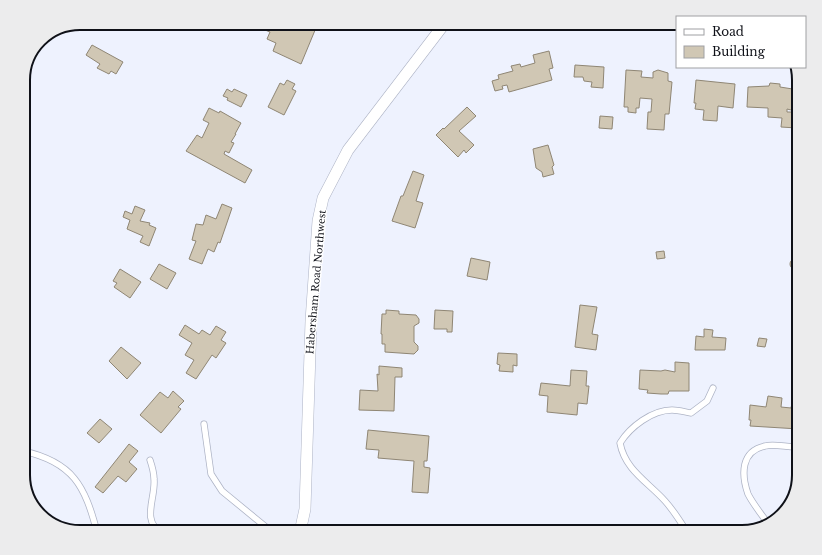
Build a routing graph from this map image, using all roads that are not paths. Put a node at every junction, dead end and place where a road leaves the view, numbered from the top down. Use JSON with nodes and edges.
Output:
{"nodes":[{"id":1,"x":440,"y":30,"type":"edge"},
{"id":2,"x":713,"y":388,"type":"dead end"},
{"id":3,"x":204,"y":424,"type":"dead end"},
{"id":4,"x":792,"y":447,"type":"edge"},
{"id":5,"x":30,"y":453,"type":"edge"},
{"id":6,"x":150,"y":460,"type":"dead end"},
{"id":7,"x":765,"y":519,"type":"edge"},
{"id":8,"x":95,"y":525,"type":"edge"},
{"id":9,"x":152,"y":525,"type":"edge"},
{"id":10,"x":263,"y":525,"type":"edge"},
{"id":11,"x":302,"y":525,"type":"edge"},
{"id":12,"x":682,"y":525,"type":"edge"}],
"edges":[{"from":1,"to":11,"type":"street","name":"Habersham Road Northwest"},
{"from":2,"to":12,"type":"lane"},
{"from":3,"to":10,"type":"lane"},
{"from":4,"to":7,"type":"lane"},
{"from":5,"to":8,"type":"lane"},
{"from":6,"to":9,"type":"lane"}]}
